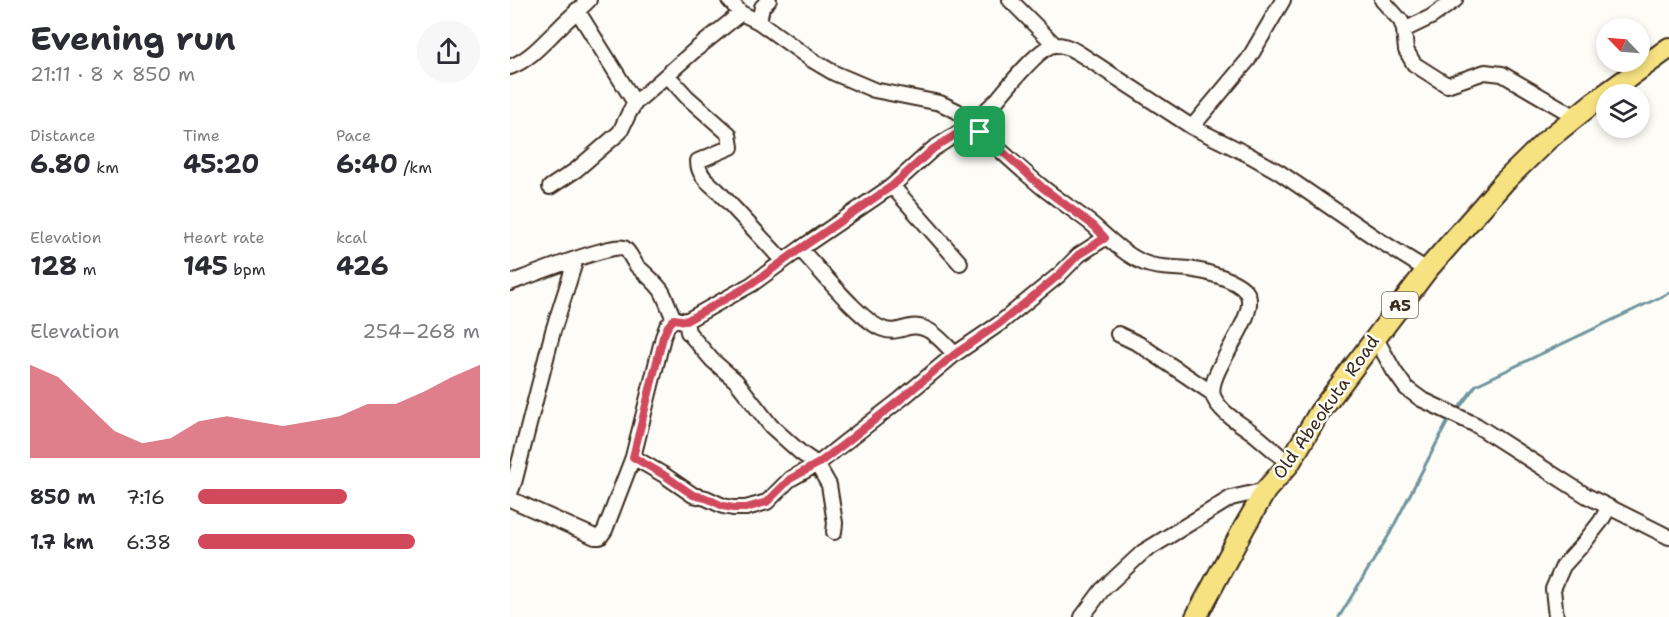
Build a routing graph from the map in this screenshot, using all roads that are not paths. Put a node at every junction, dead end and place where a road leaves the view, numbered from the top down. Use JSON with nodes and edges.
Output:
{"nodes":[{"id":1,"x":589,"y":0,"type":"edge"},
{"id":2,"x":729,"y":0,"type":"edge"},
{"id":3,"x":769,"y":0,"type":"edge"},
{"id":4,"x":1010,"y":0,"type":"edge"},
{"id":5,"x":1283,"y":0,"type":"edge"},
{"id":6,"x":1382,"y":0,"type":"edge"},
{"id":7,"x":1455,"y":0,"type":"edge"},
{"id":8,"x":577,"y":10,"type":"junction"},
{"id":9,"x":741,"y":12,"type":"junction"},
{"id":10,"x":759,"y":22,"type":"junction"},
{"id":11,"x":1404,"y":30,"type":"junction"},
{"id":12,"x":1055,"y":45,"type":"junction"},
{"id":13,"x":1669,"y":48,"type":"edge"},
{"id":14,"x":510,"y":67,"type":"edge"},
{"id":15,"x":667,"y":75,"type":"junction"},
{"id":16,"x":635,"y":103,"type":"junction"},
{"id":17,"x":1576,"y":117,"type":"junction"},
{"id":18,"x":1192,"y":127,"type":"junction"},
{"id":19,"x":976,"y":128,"type":"junction"},
{"id":20,"x":892,"y":186,"type":"junction"},
{"id":21,"x":550,"y":188,"type":"dead end"},
{"id":22,"x":1105,"y":238,"type":"junction"},
{"id":23,"x":800,"y":249,"type":"junction"},
{"id":24,"x":576,"y":259,"type":"junction"},
{"id":25,"x":783,"y":261,"type":"junction"},
{"id":26,"x":960,"y":263,"type":"dead end"},
{"id":27,"x":1427,"y":270,"type":"junction"},
{"id":28,"x":510,"y":283,"type":"edge"},
{"id":29,"x":680,"y":320,"type":"junction"},
{"id":30,"x":1119,"y":334,"type":"dead end"},
{"id":31,"x":1375,"y":338,"type":"junction"},
{"id":32,"x":955,"y":354,"type":"junction"},
{"id":33,"x":1212,"y":393,"type":"junction"},
{"id":34,"x":633,"y":457,"type":"junction"},
{"id":35,"x":817,"y":464,"type":"junction"},
{"id":36,"x":1289,"y":464,"type":"junction"},
{"id":37,"x":1266,"y":490,"type":"junction"},
{"id":38,"x":510,"y":494,"type":"edge"},
{"id":39,"x":1609,"y":507,"type":"junction"},
{"id":40,"x":834,"y":532,"type":"dead end"},
{"id":41,"x":1669,"y":537,"type":"edge"},
{"id":42,"x":1082,"y":617,"type":"edge"},
{"id":43,"x":1196,"y":617,"type":"edge"},
{"id":44,"x":1556,"y":617,"type":"edge"}],
"edges":[{"from":1,"to":8,"type":"street"},
{"from":2,"to":9,"type":"street"},
{"from":3,"to":10,"type":"street"},
{"from":4,"to":12,"type":"street"},
{"from":5,"to":18,"type":"street"},
{"from":6,"to":11,"type":"street"},
{"from":7,"to":11,"type":"street"},
{"from":8,"to":14,"type":"street"},
{"from":8,"to":16,"type":"street"},
{"from":9,"to":10,"type":"street"},
{"from":9,"to":15,"type":"street"},
{"from":10,"to":19,"type":"street"},
{"from":11,"to":17,"type":"street"},
{"from":12,"to":18,"type":"street"},
{"from":12,"to":19,"type":"street"},
{"from":13,"to":17,"type":"highway","name":"Old Abeokuta Road","number":"A5"},
{"from":15,"to":16,"type":"street"},
{"from":15,"to":25,"type":"street"},
{"from":16,"to":21,"type":"street"},
{"from":17,"to":27,"type":"highway","name":"Old Abeokuta Road","number":"A5"},
{"from":18,"to":27,"type":"street"},
{"from":19,"to":20,"type":"street"},
{"from":19,"to":22,"type":"street"},
{"from":20,"to":23,"type":"street"},
{"from":20,"to":26,"type":"street"},
{"from":22,"to":32,"type":"street"},
{"from":22,"to":33,"type":"street"},
{"from":23,"to":25,"type":"street"},
{"from":23,"to":32,"type":"street"},
{"from":24,"to":28,"type":"street"},
{"from":24,"to":29,"type":"street"},
{"from":24,"to":38,"type":"street"},
{"from":25,"to":29,"type":"street"},
{"from":27,"to":31,"type":"highway","name":"Old Abeokuta Road","number":"A5"},
{"from":29,"to":34,"type":"street"},
{"from":29,"to":35,"type":"street"},
{"from":30,"to":33,"type":"street"},
{"from":31,"to":36,"type":"highway","name":"Old Abeokuta Road","number":"A5"},
{"from":31,"to":39,"type":"street"},
{"from":32,"to":35,"type":"street"},
{"from":33,"to":36,"type":"street"},
{"from":34,"to":35,"type":"street"},
{"from":34,"to":38,"type":"street"},
{"from":35,"to":40,"type":"street"},
{"from":36,"to":37,"type":"highway","name":"Old Abeokuta Road","number":"A5"},
{"from":37,"to":42,"type":"street"},
{"from":37,"to":43,"type":"highway","name":"Old Abeokuta Road","number":"A5"},
{"from":39,"to":41,"type":"street"},
{"from":39,"to":44,"type":"street"}]}
